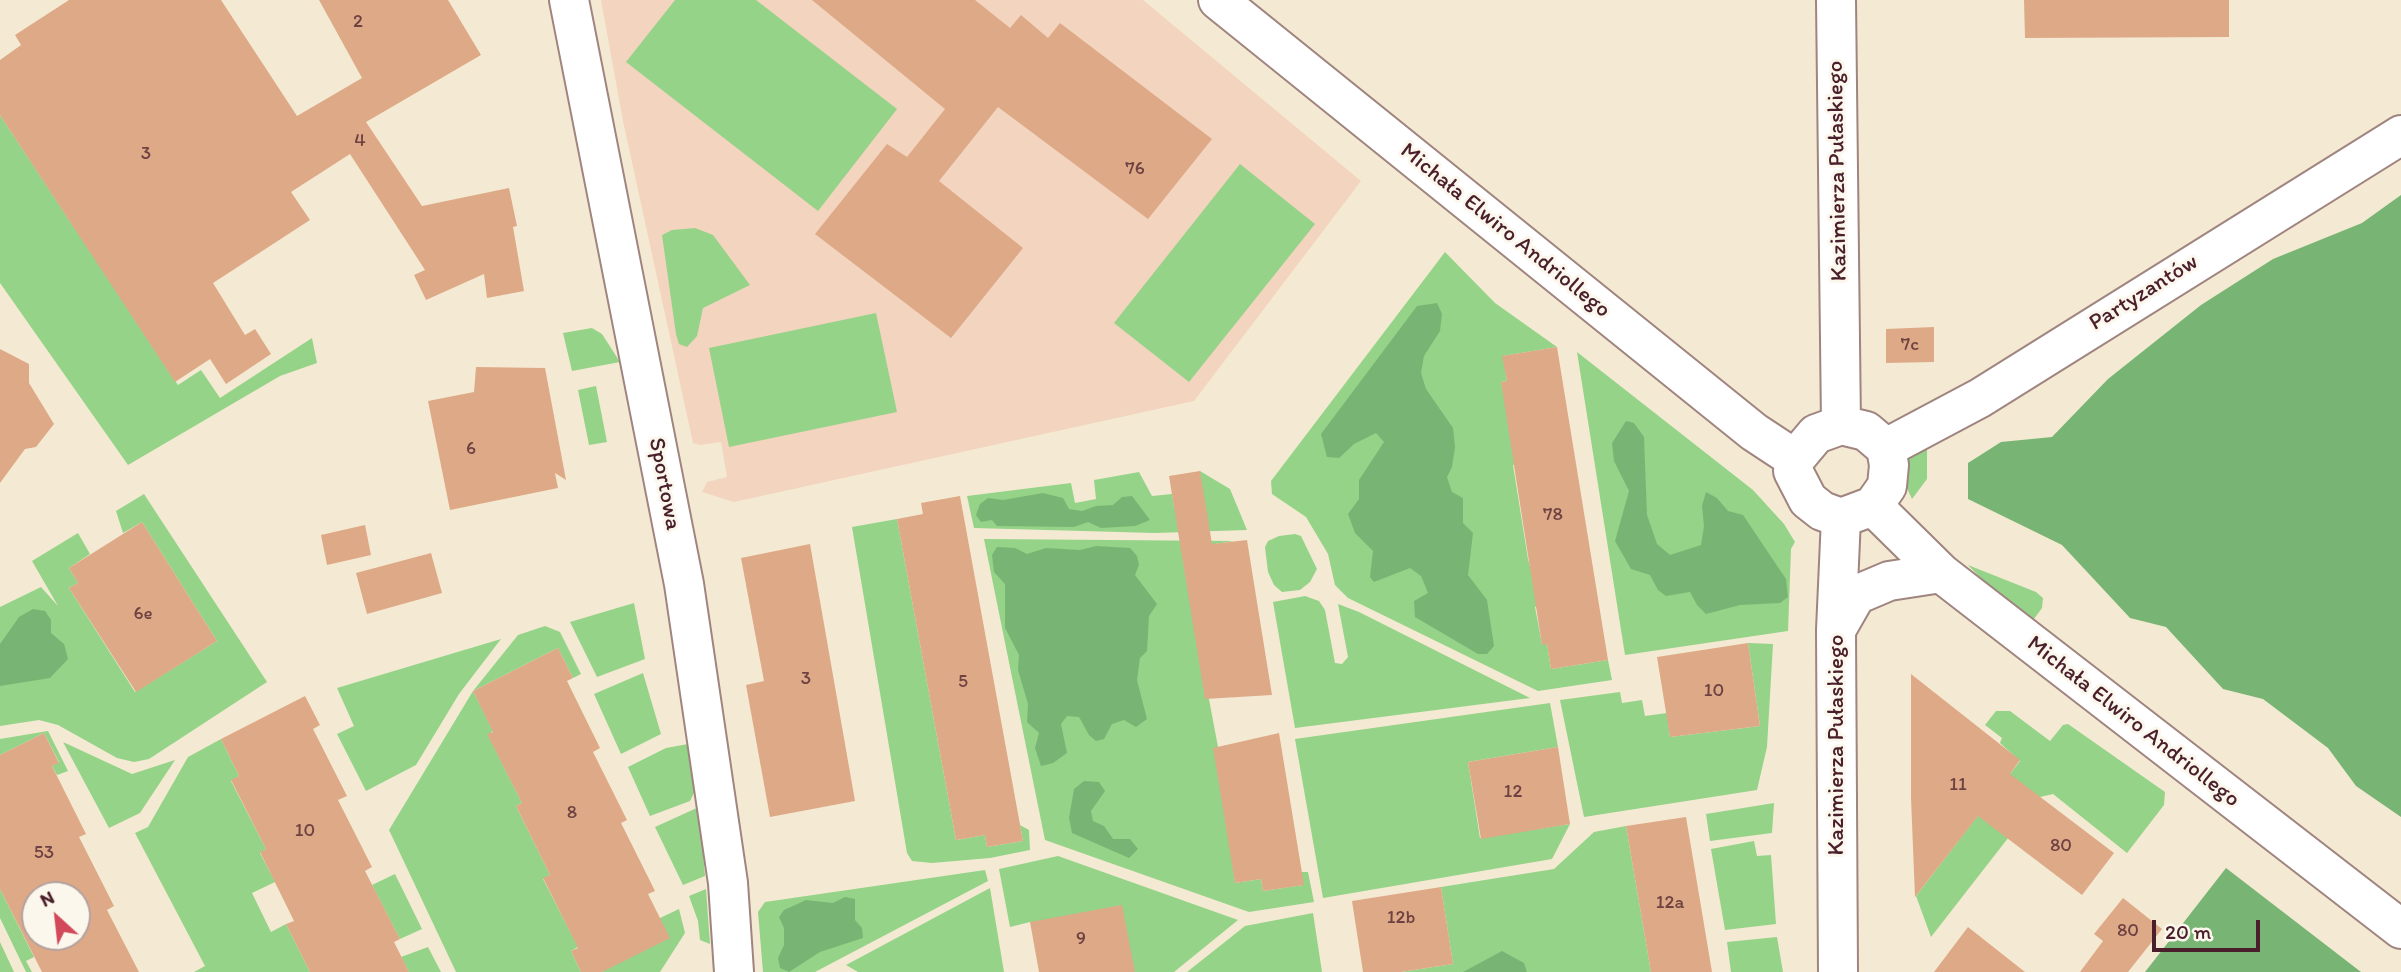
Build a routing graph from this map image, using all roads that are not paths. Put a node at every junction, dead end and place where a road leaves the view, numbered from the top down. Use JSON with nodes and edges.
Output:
{"nodes":[{"id":1,"x":569,"y":0,"type":"edge"},
{"id":2,"x":1218,"y":0,"type":"edge"},
{"id":3,"x":1836,"y":0,"type":"edge"},
{"id":4,"x":2401,"y":135,"type":"edge"},
{"id":5,"x":1841,"y":425,"type":"junction"},
{"id":6,"x":1886,"y":448,"type":"junction"},
{"id":7,"x":1795,"y":459,"type":"junction"},
{"id":8,"x":1857,"y":512,"type":"junction"},
{"id":9,"x":1941,"y":573,"type":"junction"},
{"id":10,"x":1836,"y":630,"type":"junction"},
{"id":11,"x":2401,"y":929,"type":"edge"},
{"id":12,"x":734,"y":972,"type":"edge"},
{"id":13,"x":1838,"y":972,"type":"edge"}],
"edges":[{"from":1,"to":12,"type":"street","name":"Sportowa"},
{"from":2,"to":7,"type":"street","name":"Michała Elwiro Andriollego"},
{"from":3,"to":5,"type":"street","name":"Kazimierza Pułaskiego"},
{"from":4,"to":6,"type":"street","name":"Partyzantów"},
{"from":5,"to":6,"type":"street"},
{"from":5,"to":7,"type":"street"},
{"from":6,"to":8,"type":"street"},
{"from":7,"to":8,"type":"street"},
{"from":8,"to":9,"type":"street","name":"Michała Elwiro Andriollego"},
{"from":8,"to":10,"type":"street","name":"Kazimierza Pułaskiego"},
{"from":9,"to":10,"type":"street"},
{"from":9,"to":11,"type":"street","name":"Michała Elwiro Andriollego"},
{"from":10,"to":13,"type":"street","name":"Kazimierza Pułaskiego"}]}
